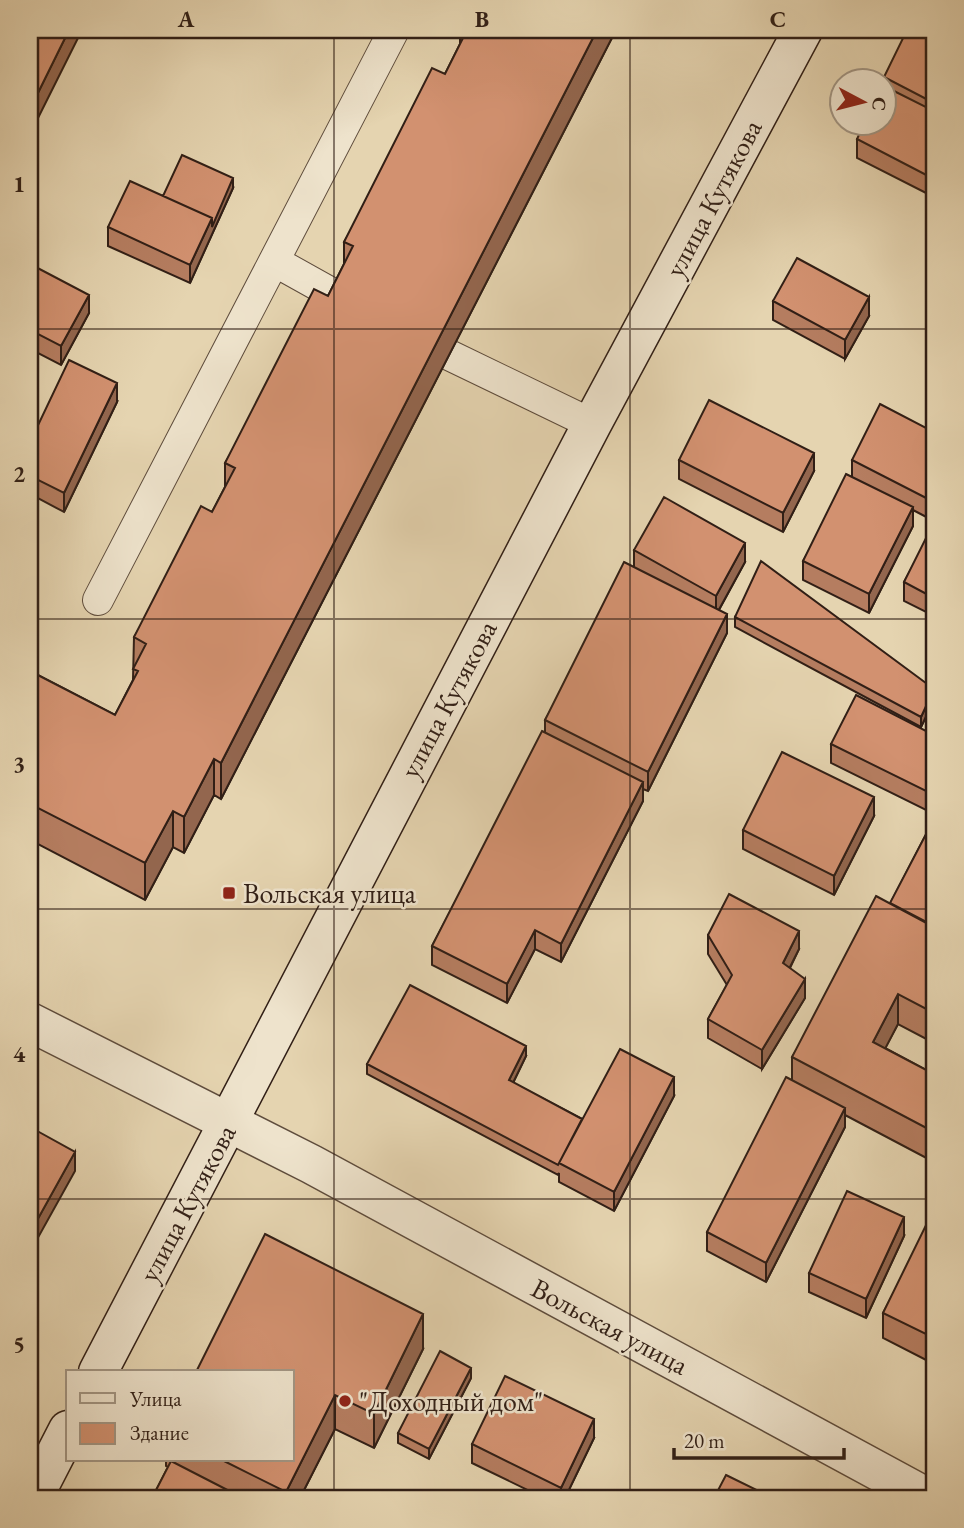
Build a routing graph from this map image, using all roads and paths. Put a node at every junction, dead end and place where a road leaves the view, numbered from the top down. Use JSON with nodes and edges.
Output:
{"nodes":[{"id":1,"x":394,"y":30,"type":"edge"},
{"id":2,"x":803,"y":30,"type":"edge"},
{"id":3,"x":274,"y":261,"type":"junction"},
{"id":4,"x":344,"y":300,"type":"edge"},
{"id":5,"x":449,"y":355,"type":"edge"},
{"id":6,"x":592,"y":424,"type":"junction"},
{"id":7,"x":98,"y":600,"type":"dead end"},
{"id":8,"x":30,"y":1022,"type":"edge"},
{"id":9,"x":229,"y":1122,"type":"junction"},
{"id":10,"x":99,"y":1370,"type":"edge"},
{"id":11,"x":66,"y":1434,"type":"edge"},
{"id":12,"x":33,"y":1498,"type":"edge"},
{"id":13,"x":928,"y":1498,"type":"edge"}],
"edges":[{"from":1,"to":3,"type":"lane"},
{"from":2,"to":6,"type":"street","name":"улица Кутякова"},
{"from":3,"to":4,"type":"lane"},
{"from":3,"to":7,"type":"lane"},
{"from":5,"to":6,"type":"lane"},
{"from":6,"to":9,"type":"street","name":"улица Кутякова"},
{"from":8,"to":9,"type":"street","name":"Вольская улица"},
{"from":9,"to":10,"type":"street","name":"улица Кутякова"},
{"from":9,"to":13,"type":"street","name":"Вольская улица"},
{"from":11,"to":12,"type":"street"}]}
